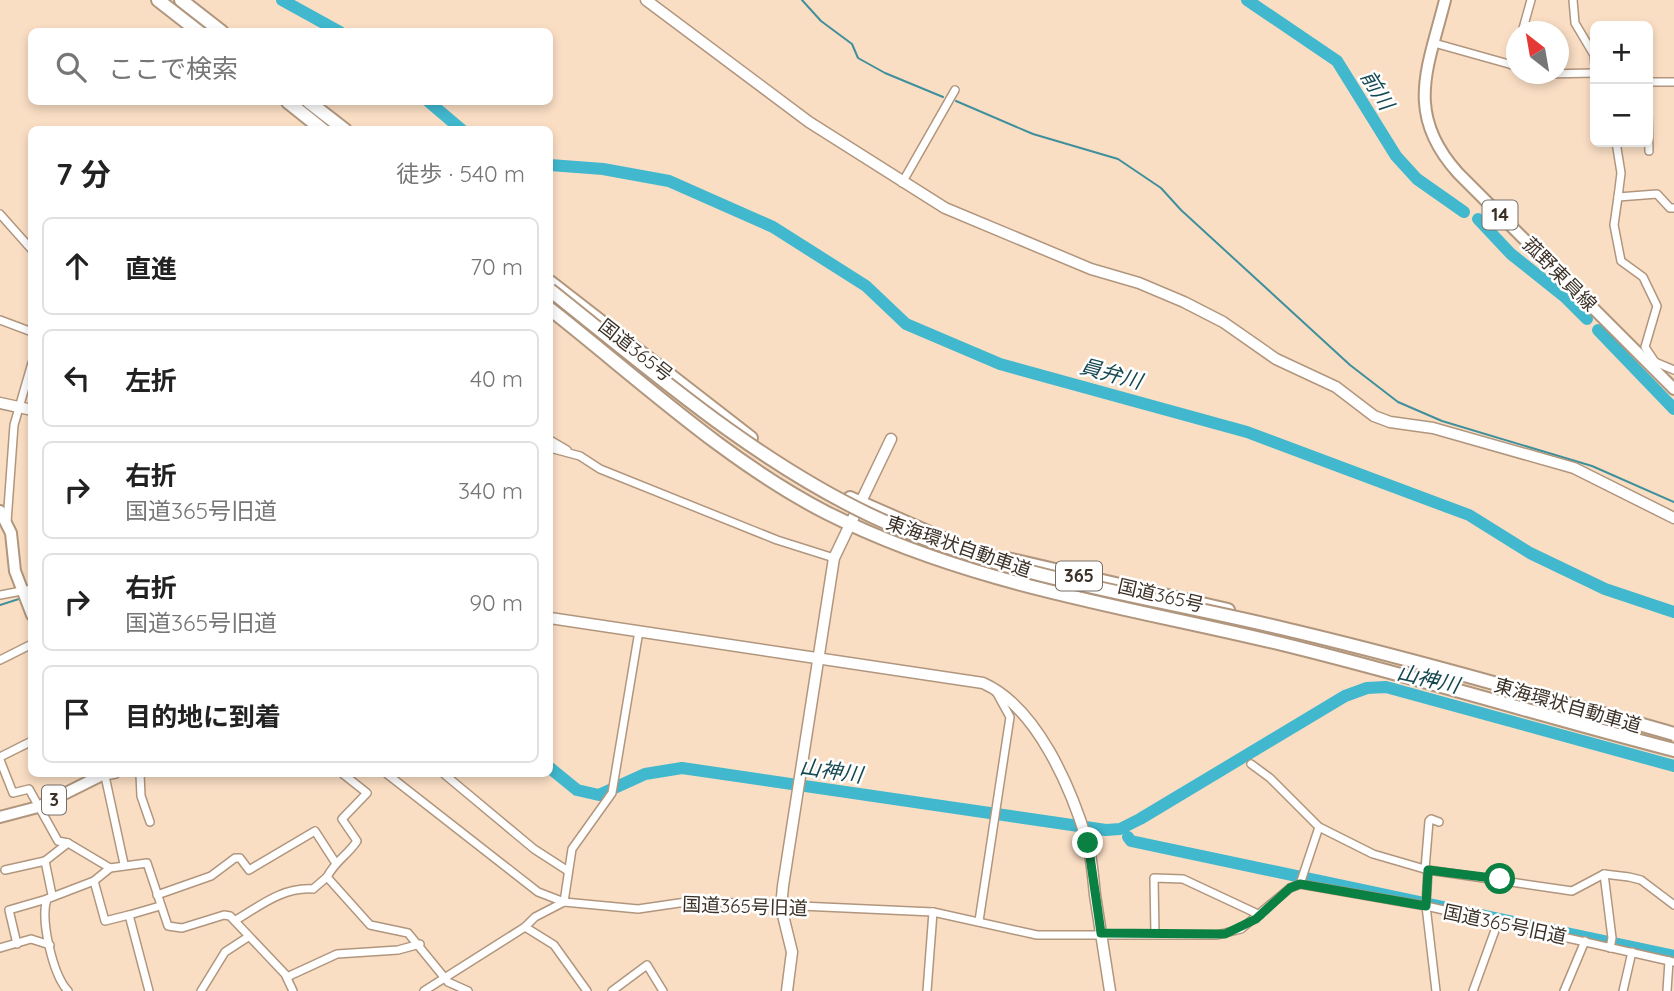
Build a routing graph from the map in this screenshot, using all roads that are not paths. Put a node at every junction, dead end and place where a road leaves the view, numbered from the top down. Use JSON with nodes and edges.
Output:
{"nodes":[{"id":1,"x":158,"y":0,"type":"edge"},
{"id":2,"x":181,"y":0,"type":"edge"},
{"id":3,"x":191,"y":0,"type":"edge"},
{"id":4,"x":646,"y":0,"type":"edge"},
{"id":5,"x":1446,"y":0,"type":"edge"},
{"id":6,"x":1531,"y":0,"type":"edge"},
{"id":7,"x":1573,"y":0,"type":"edge"},
{"id":8,"x":1525,"y":21,"type":"edge"},
{"id":9,"x":194,"y":28,"type":"edge"},
{"id":10,"x":217,"y":28,"type":"edge"},
{"id":11,"x":226,"y":28,"type":"edge"},
{"id":12,"x":1434,"y":43,"type":"junction"},
{"id":13,"x":1590,"y":48,"type":"edge"},
{"id":14,"x":1506,"y":64,"type":"edge"},
{"id":15,"x":1569,"y":74,"type":"edge"},
{"id":16,"x":1590,"y":74,"type":"edge"},
{"id":17,"x":1653,"y":82,"type":"edge"},
{"id":18,"x":1674,"y":82,"type":"edge"},
{"id":19,"x":955,"y":90,"type":"dead end"},
{"id":20,"x":292,"y":105,"type":"edge"},
{"id":21,"x":313,"y":105,"type":"edge"},
{"id":22,"x":324,"y":105,"type":"edge"},
{"id":23,"x":318,"y":126,"type":"edge"},
{"id":24,"x":340,"y":126,"type":"edge"},
{"id":25,"x":351,"y":126,"type":"edge"},
{"id":26,"x":1617,"y":147,"type":"edge"},
{"id":27,"x":1649,"y":147,"type":"edge"},
{"id":28,"x":1649,"y":151,"type":"dead end"},
{"id":29,"x":902,"y":183,"type":"junction"},
{"id":30,"x":1618,"y":197,"type":"junction"},
{"id":31,"x":1674,"y":208,"type":"edge"},
{"id":32,"x":0,"y":214,"type":"edge"},
{"id":33,"x":28,"y":246,"type":"edge"},
{"id":34,"x":553,"y":284,"type":"edge"},
{"id":35,"x":553,"y":292,"type":"edge"},
{"id":36,"x":553,"y":311,"type":"edge"},
{"id":37,"x":0,"y":320,"type":"edge"},
{"id":38,"x":28,"y":330,"type":"edge"},
{"id":39,"x":1653,"y":364,"type":"junction"},
{"id":40,"x":1674,"y":370,"type":"edge"},
{"id":41,"x":28,"y":376,"type":"edge"},
{"id":42,"x":1674,"y":389,"type":"edge"},
{"id":43,"x":0,"y":403,"type":"edge"},
{"id":44,"x":18,"y":407,"type":"junction"},
{"id":45,"x":28,"y":409,"type":"edge"},
{"id":46,"x":891,"y":439,"type":"dead end"},
{"id":47,"x":553,"y":442,"type":"edge"},
{"id":48,"x":553,"y":449,"type":"edge"},
{"id":49,"x":580,"y":456,"type":"junction"},
{"id":50,"x":860,"y":503,"type":"junction"},
{"id":51,"x":0,"y":511,"type":"edge"},
{"id":52,"x":1674,"y":518,"type":"edge"},
{"id":53,"x":7,"y":522,"type":"junction"},
{"id":54,"x":850,"y":524,"type":"junction"},
{"id":55,"x":834,"y":558,"type":"junction"},
{"id":56,"x":25,"y":592,"type":"edge"},
{"id":57,"x":0,"y":595,"type":"edge"},
{"id":58,"x":553,"y":618,"type":"edge"},
{"id":59,"x":639,"y":631,"type":"junction"},
{"id":60,"x":28,"y":646,"type":"edge"},
{"id":61,"x":820,"y":658,"type":"junction"},
{"id":62,"x":0,"y":660,"type":"edge"},
{"id":63,"x":994,"y":687,"type":"junction"},
{"id":64,"x":1674,"y":728,"type":"edge"},
{"id":65,"x":1674,"y":734,"type":"edge"},
{"id":66,"x":28,"y":743,"type":"edge"},
{"id":67,"x":1674,"y":750,"type":"edge"},
{"id":68,"x":0,"y":759,"type":"edge"},
{"id":69,"x":1251,"y":764,"type":"dead end"},
{"id":70,"x":102,"y":777,"type":"edge"},
{"id":71,"x":110,"y":777,"type":"edge"},
{"id":72,"x":140,"y":777,"type":"edge"},
{"id":73,"x":347,"y":777,"type":"edge"},
{"id":74,"x":391,"y":777,"type":"edge"},
{"id":75,"x":448,"y":777,"type":"edge"},
{"id":76,"x":37,"y":807,"type":"junction"},
{"id":77,"x":0,"y":817,"type":"edge"},
{"id":78,"x":150,"y":822,"type":"dead end"},
{"id":79,"x":1439,"y":822,"type":"dead end"},
{"id":80,"x":1319,"y":827,"type":"junction"},
{"id":81,"x":68,"y":843,"type":"junction"},
{"id":82,"x":45,"y":861,"type":"junction"},
{"id":83,"x":335,"y":862,"type":"junction"},
{"id":84,"x":124,"y":864,"type":"junction"},
{"id":85,"x":110,"y":868,"type":"junction"},
{"id":86,"x":5,"y":870,"type":"dead end"},
{"id":87,"x":1427,"y":870,"type":"junction"},
{"id":88,"x":568,"y":871,"type":"junction"},
{"id":89,"x":1604,"y":874,"type":"junction"},
{"id":90,"x":327,"y":877,"type":"junction"},
{"id":91,"x":1301,"y":879,"type":"junction"},
{"id":92,"x":94,"y":881,"type":"junction"},
{"id":93,"x":157,"y":895,"type":"junction"},
{"id":94,"x":50,"y":897,"type":"junction"},
{"id":95,"x":564,"y":902,"type":"junction"},
{"id":96,"x":1426,"y":903,"type":"junction"},
{"id":97,"x":1674,"y":905,"type":"edge"},
{"id":98,"x":160,"y":906,"type":"junction"},
{"id":99,"x":781,"y":907,"type":"junction"},
{"id":100,"x":9,"y":910,"type":"junction"},
{"id":101,"x":0,"y":912,"type":"edge"},
{"id":102,"x":933,"y":912,"type":"junction"},
{"id":103,"x":129,"y":915,"type":"junction"},
{"id":104,"x":1260,"y":915,"type":"junction"},
{"id":105,"x":236,"y":920,"type":"junction"},
{"id":106,"x":979,"y":921,"type":"junction"},
{"id":107,"x":1498,"y":922,"type":"junction"},
{"id":108,"x":526,"y":927,"type":"junction"},
{"id":109,"x":1101,"y":933,"type":"junction"},
{"id":110,"x":1155,"y":934,"type":"junction"},
{"id":111,"x":248,"y":937,"type":"junction"},
{"id":112,"x":1585,"y":941,"type":"junction"},
{"id":113,"x":1611,"y":943,"type":"junction"},
{"id":114,"x":17,"y":944,"type":"junction"},
{"id":115,"x":420,"y":944,"type":"junction"},
{"id":116,"x":50,"y":945,"type":"junction"},
{"id":117,"x":0,"y":948,"type":"edge"},
{"id":118,"x":1632,"y":952,"type":"junction"},
{"id":119,"x":1672,"y":962,"type":"edge"},
{"id":120,"x":287,"y":977,"type":"junction"},
{"id":121,"x":447,"y":979,"type":"junction"},
{"id":122,"x":68,"y":991,"type":"edge"},
{"id":123,"x":149,"y":991,"type":"edge"},
{"id":124,"x":201,"y":991,"type":"edge"},
{"id":125,"x":293,"y":991,"type":"edge"},
{"id":126,"x":424,"y":991,"type":"edge"},
{"id":127,"x":468,"y":991,"type":"edge"},
{"id":128,"x":587,"y":991,"type":"edge"},
{"id":129,"x":612,"y":991,"type":"edge"},
{"id":130,"x":663,"y":991,"type":"edge"},
{"id":131,"x":787,"y":991,"type":"edge"},
{"id":132,"x":927,"y":991,"type":"edge"},
{"id":133,"x":1111,"y":991,"type":"edge"},
{"id":134,"x":1436,"y":991,"type":"edge"},
{"id":135,"x":1473,"y":991,"type":"edge"},
{"id":136,"x":1564,"y":991,"type":"edge"},
{"id":137,"x":1623,"y":991,"type":"edge"},
{"id":138,"x":1667,"y":991,"type":"edge"}],
"edges":[{"from":1,"to":9,"type":"highway"},
{"from":2,"to":10,"type":"highway"},
{"from":3,"to":11,"type":"highway"},
{"from":4,"to":29,"type":"street"},
{"from":5,"to":12,"type":"main road","name":"菰野東員線","number":"14"},
{"from":6,"to":8,"type":"street"},
{"from":7,"to":13,"type":"street"},
{"from":12,"to":14,"type":"street"},
{"from":12,"to":39,"type":"main road","name":"菰野東員線","number":"14"},
{"from":15,"to":16,"type":"street"},
{"from":17,"to":18,"type":"street"},
{"from":19,"to":29,"type":"street"},
{"from":20,"to":23,"type":"highway"},
{"from":21,"to":24,"type":"highway"},
{"from":22,"to":25,"type":"highway"},
{"from":26,"to":30,"type":"street"},
{"from":27,"to":28,"type":"street"},
{"from":29,"to":52,"type":"street"},
{"from":30,"to":31,"type":"street"},
{"from":30,"to":39,"type":"street"},
{"from":32,"to":33,"type":"street"},
{"from":34,"to":50,"type":"highway","name":"国道365号","number":"365"},
{"from":35,"to":65,"type":"highway","name":"東海環状自動車道","bridge":true},
{"from":36,"to":54,"type":"highway","name":"国道365号","number":"365"},
{"from":37,"to":38,"type":"street"},
{"from":39,"to":40,"type":"street"},
{"from":39,"to":42,"type":"main road","name":"菰野東員線","number":"14"},
{"from":41,"to":44,"type":"street"},
{"from":43,"to":44,"type":"street"},
{"from":44,"to":45,"type":"street"},
{"from":44,"to":53,"type":"street"},
{"from":46,"to":50,"type":"street"},
{"from":47,"to":49,"type":"street"},
{"from":48,"to":49,"type":"street"},
{"from":49,"to":55,"type":"street"},
{"from":50,"to":54,"type":"street"},
{"from":50,"to":64,"type":"highway","name":"国道365号","number":"365"},
{"from":51,"to":53,"type":"main road"},
{"from":53,"to":56,"type":"main road"},
{"from":54,"to":55,"type":"street"},
{"from":54,"to":67,"type":"highway","name":"国道365号","number":"365"},
{"from":55,"to":61,"type":"street"},
{"from":56,"to":57,"type":"street"},
{"from":58,"to":59,"type":"street"},
{"from":59,"to":61,"type":"street"},
{"from":59,"to":88,"type":"street"},
{"from":60,"to":62,"type":"street"},
{"from":61,"to":63,"type":"street"},
{"from":61,"to":99,"type":"street"},
{"from":63,"to":106,"type":"street"},
{"from":63,"to":109,"type":"street"},
{"from":66,"to":68,"type":"street"},
{"from":68,"to":76,"type":"street"},
{"from":69,"to":80,"type":"street"},
{"from":70,"to":76,"type":"main road","number":"3"},
{"from":71,"to":84,"type":"street"},
{"from":72,"to":78,"type":"street"},
{"from":73,"to":83,"type":"street"},
{"from":74,"to":95,"type":"street","name":"国道365号旧道"},
{"from":75,"to":88,"type":"street"},
{"from":76,"to":77,"type":"main road","number":"3"},
{"from":76,"to":81,"type":"street"},
{"from":79,"to":87,"type":"street"},
{"from":80,"to":87,"type":"street"},
{"from":80,"to":91,"type":"street"},
{"from":81,"to":82,"type":"street"},
{"from":81,"to":85,"type":"street"},
{"from":82,"to":86,"type":"street"},
{"from":82,"to":94,"type":"street"},
{"from":83,"to":90,"type":"street"},
{"from":83,"to":93,"type":"street"},
{"from":84,"to":85,"type":"street"},
{"from":84,"to":93,"type":"street"},
{"from":85,"to":92,"type":"street"},
{"from":87,"to":89,"type":"street"},
{"from":87,"to":96,"type":"street"},
{"from":88,"to":95,"type":"street"},
{"from":89,"to":97,"type":"street"},
{"from":89,"to":113,"type":"street"},
{"from":90,"to":105,"type":"street"},
{"from":90,"to":115,"type":"street"},
{"from":91,"to":96,"type":"street","name":"国道365号旧道"},
{"from":91,"to":104,"type":"street","name":"国道365号旧道"},
{"from":92,"to":94,"type":"street"},
{"from":92,"to":103,"type":"street"},
{"from":93,"to":98,"type":"street"},
{"from":94,"to":100,"type":"street"},
{"from":94,"to":116,"type":"street"},
{"from":95,"to":99,"type":"street","name":"国道365号旧道"},
{"from":95,"to":108,"type":"street"},
{"from":96,"to":107,"type":"street","name":"国道365号旧道"},
{"from":96,"to":134,"type":"street"},
{"from":98,"to":103,"type":"street"},
{"from":98,"to":105,"type":"street"},
{"from":99,"to":102,"type":"street","name":"国道365号旧道"},
{"from":99,"to":131,"type":"street"},
{"from":100,"to":101,"type":"street"},
{"from":100,"to":114,"type":"street"},
{"from":102,"to":106,"type":"street","name":"国道365号旧道"},
{"from":102,"to":132,"type":"street"},
{"from":103,"to":123,"type":"street"},
{"from":104,"to":110,"type":"street","name":"国道365号旧道"},
{"from":104,"to":110,"type":"street"},
{"from":105,"to":111,"type":"street"},
{"from":106,"to":109,"type":"street","name":"国道365号旧道"},
{"from":107,"to":112,"type":"street","name":"国道365号旧道"},
{"from":107,"to":135,"type":"street"},
{"from":108,"to":121,"type":"street"},
{"from":108,"to":128,"type":"street"},
{"from":109,"to":110,"type":"street","name":"国道365号旧道"},
{"from":109,"to":133,"type":"street"},
{"from":111,"to":120,"type":"street"},
{"from":111,"to":124,"type":"street"},
{"from":112,"to":113,"type":"street","name":"国道365号旧道"},
{"from":112,"to":136,"type":"street"},
{"from":113,"to":118,"type":"street","name":"国道365号旧道"},
{"from":114,"to":116,"type":"street"},
{"from":114,"to":117,"type":"street"},
{"from":115,"to":120,"type":"street"},
{"from":115,"to":121,"type":"street"},
{"from":116,"to":122,"type":"street"},
{"from":118,"to":119,"type":"street","name":"国道365号旧道"},
{"from":118,"to":137,"type":"street"},
{"from":119,"to":138,"type":"street"},
{"from":120,"to":125,"type":"street"},
{"from":121,"to":126,"type":"street"},
{"from":121,"to":127,"type":"street"},
{"from":129,"to":130,"type":"street"}]}
